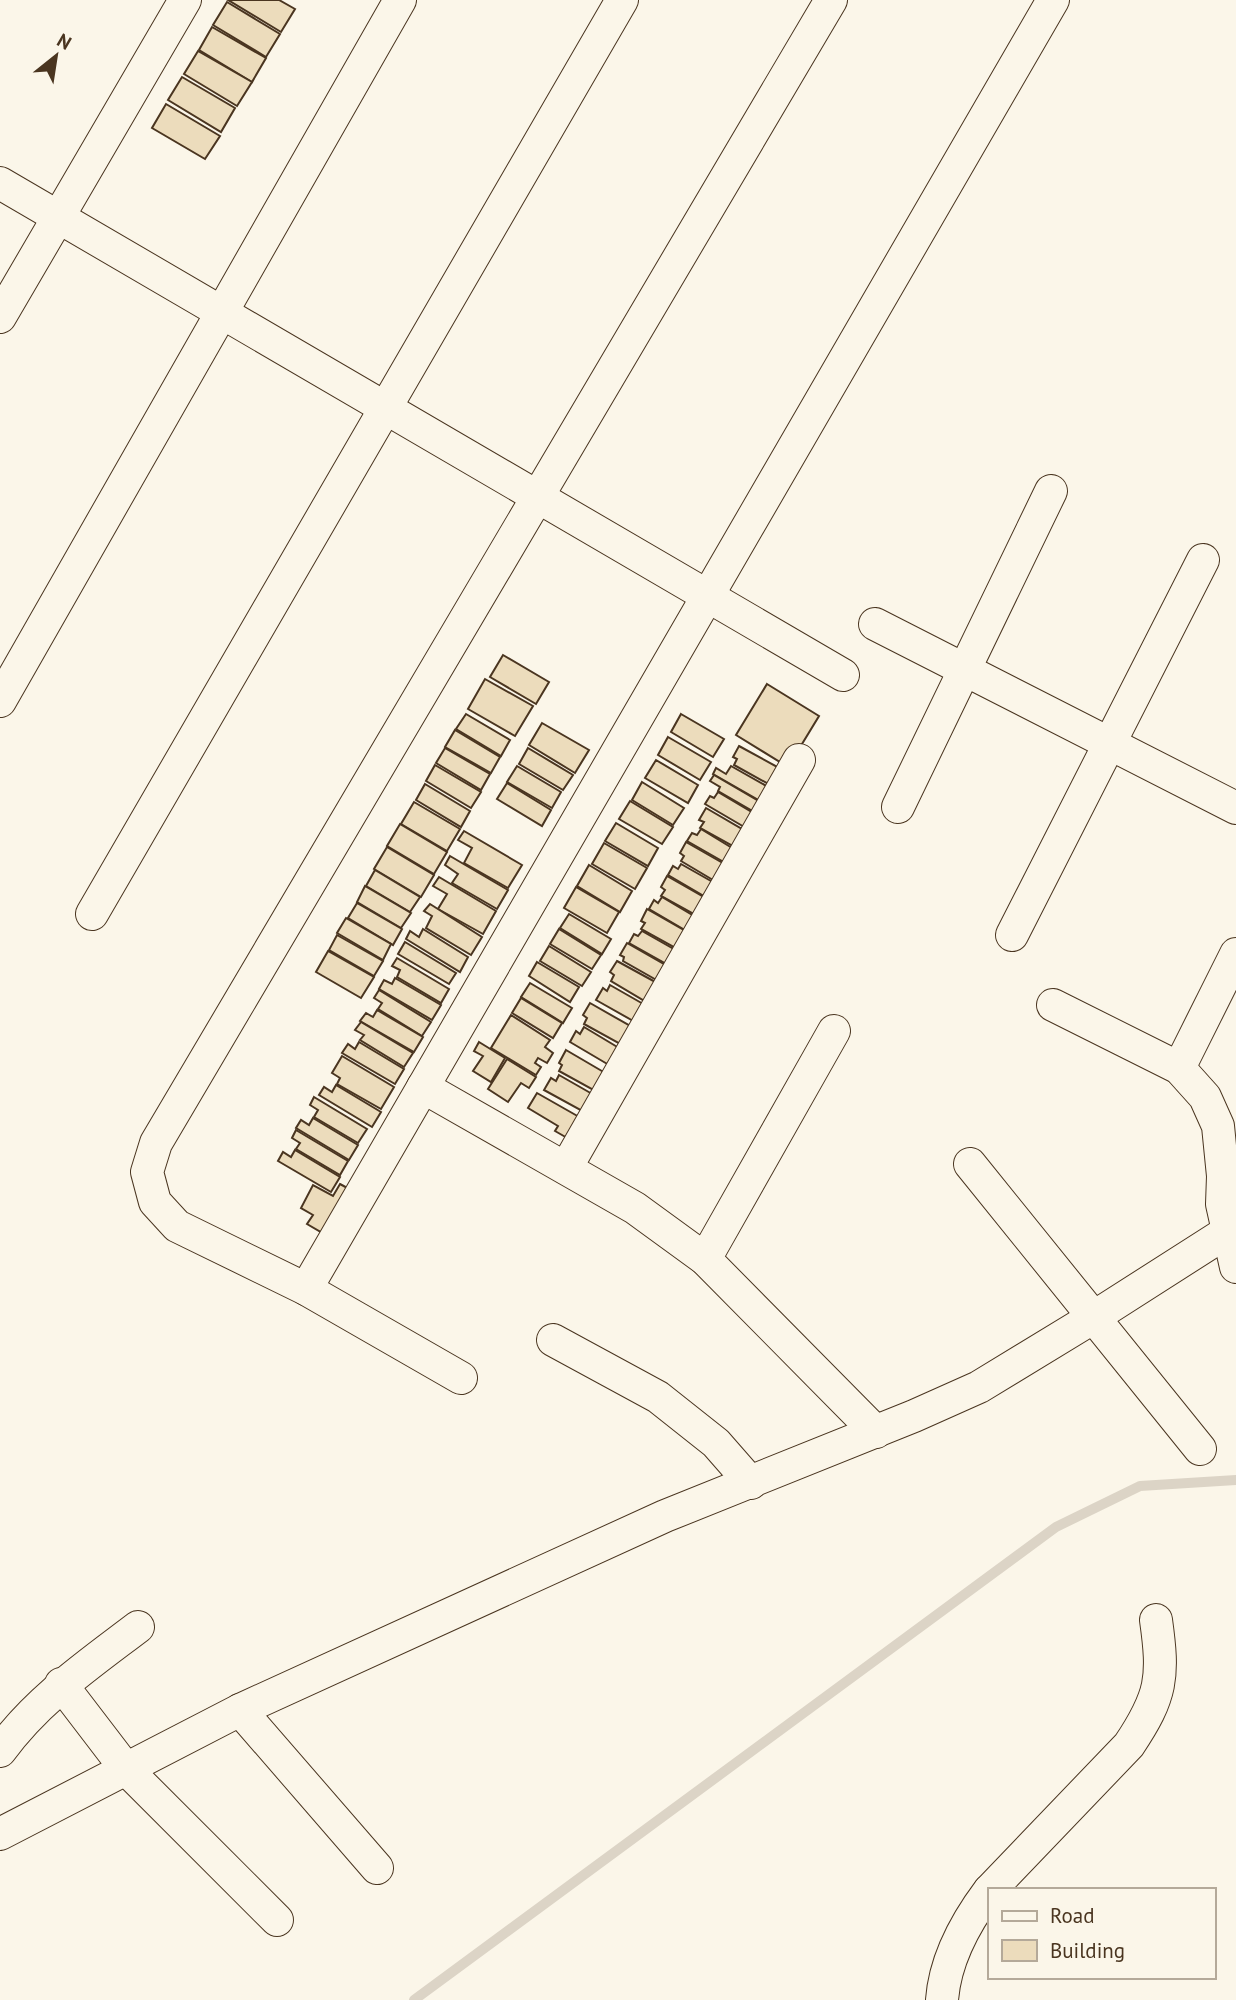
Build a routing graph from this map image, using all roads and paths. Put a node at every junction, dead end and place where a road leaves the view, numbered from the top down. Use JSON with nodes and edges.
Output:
{"nodes":[{"id":1,"x":185,"y":0,"type":"edge"},
{"id":2,"x":400,"y":0,"type":"edge"},
{"id":3,"x":622,"y":0,"type":"edge"},
{"id":4,"x":831,"y":0,"type":"edge"},
{"id":5,"x":1054,"y":0,"type":"edge"},
{"id":6,"x":0,"y":183,"type":"edge"},
{"id":7,"x":58,"y":217,"type":"junction"},
{"id":8,"x":222,"y":312,"type":"junction"},
{"id":9,"x":0,"y":317,"type":"edge"},
{"id":10,"x":385,"y":408,"type":"junction"},
{"id":11,"x":1051,"y":491,"type":"dead end"},
{"id":12,"x":538,"y":497,"type":"junction"},
{"id":13,"x":1203,"y":560,"type":"dead end"},
{"id":14,"x":708,"y":596,"type":"junction"},
{"id":15,"x":875,"y":624,"type":"dead end"},
{"id":16,"x":964,"y":670,"type":"junction"},
{"id":17,"x":842,"y":675,"type":"dead end"},
{"id":18,"x":0,"y":701,"type":"edge"},
{"id":19,"x":1109,"y":743,"type":"junction"},
{"id":20,"x":799,"y":760,"type":"dead end"},
{"id":21,"x":898,"y":807,"type":"dead end"},
{"id":22,"x":1236,"y":808,"type":"edge"},
{"id":23,"x":92,"y":914,"type":"dead end"},
{"id":24,"x":1012,"y":935,"type":"dead end"},
{"id":25,"x":1236,"y":954,"type":"edge"},
{"id":26,"x":1053,"y":1005,"type":"dead end"},
{"id":27,"x":834,"y":1031,"type":"dead end"},
{"id":28,"x":1179,"y":1068,"type":"junction"},
{"id":29,"x":423,"y":1087,"type":"junction"},
{"id":30,"x":970,"y":1164,"type":"dead end"},
{"id":31,"x":566,"y":1168,"type":"junction"},
{"id":32,"x":1230,"y":1176,"type":"edge"},
{"id":33,"x":1232,"y":1234,"type":"edge"},
{"id":34,"x":705,"y":1259,"type":"junction"},
{"id":35,"x":1236,"y":1267,"type":"edge"},
{"id":36,"x":306,"y":1289,"type":"junction"},
{"id":37,"x":1094,"y":1317,"type":"junction"},
{"id":38,"x":553,"y":1340,"type":"dead end"},
{"id":39,"x":461,"y":1378,"type":"dead end"},
{"id":40,"x":876,"y":1432,"type":"junction"},
{"id":41,"x":1200,"y":1449,"type":"dead end"},
{"id":42,"x":751,"y":1483,"type":"junction"},
{"id":43,"x":1156,"y":1620,"type":"dead end"},
{"id":44,"x":138,"y":1628,"type":"dead end"},
{"id":45,"x":61,"y":1684,"type":"junction"},
{"id":46,"x":240,"y":1710,"type":"junction"},
{"id":47,"x":0,"y":1751,"type":"edge"},
{"id":48,"x":125,"y":1769,"type":"junction"},
{"id":49,"x":5,"y":1825,"type":"edge"},
{"id":50,"x":377,"y":1868,"type":"dead end"},
{"id":51,"x":992,"y":1888,"type":"edge"},
{"id":52,"x":988,"y":1893,"type":"edge"},
{"id":53,"x":277,"y":1920,"type":"dead end"},
{"id":54,"x":942,"y":2000,"type":"edge"}],
"edges":[{"from":1,"to":7,"type":"street"},
{"from":2,"to":8,"type":"street"},
{"from":3,"to":10,"type":"street"},
{"from":4,"to":12,"type":"street"},
{"from":5,"to":14,"type":"street"},
{"from":6,"to":7,"type":"street"},
{"from":7,"to":8,"type":"street"},
{"from":7,"to":9,"type":"street"},
{"from":8,"to":10,"type":"street"},
{"from":8,"to":18,"type":"street"},
{"from":10,"to":12,"type":"street"},
{"from":10,"to":23,"type":"street"},
{"from":11,"to":16,"type":"street"},
{"from":12,"to":14,"type":"street"},
{"from":12,"to":36,"type":"street"},
{"from":13,"to":19,"type":"street"},
{"from":14,"to":17,"type":"street"},
{"from":14,"to":29,"type":"street"},
{"from":15,"to":16,"type":"street"},
{"from":16,"to":19,"type":"street"},
{"from":16,"to":21,"type":"street"},
{"from":19,"to":22,"type":"street"},
{"from":19,"to":24,"type":"street"},
{"from":20,"to":31,"type":"street"},
{"from":25,"to":28,"type":"street"},
{"from":26,"to":28,"type":"street"},
{"from":27,"to":34,"type":"street"},
{"from":28,"to":32,"type":"street"},
{"from":29,"to":31,"type":"street"},
{"from":29,"to":36,"type":"street"},
{"from":30,"to":37,"type":"street"},
{"from":31,"to":34,"type":"street"},
{"from":32,"to":33,"type":"street"},
{"from":33,"to":35,"type":"street"},
{"from":33,"to":37,"type":"street"},
{"from":34,"to":40,"type":"street"},
{"from":36,"to":39,"type":"street"},
{"from":37,"to":40,"type":"street"},
{"from":37,"to":41,"type":"street"},
{"from":38,"to":42,"type":"street"},
{"from":40,"to":42,"type":"street"},
{"from":42,"to":46,"type":"street"},
{"from":43,"to":51,"type":"street"},
{"from":44,"to":45,"type":"street"},
{"from":45,"to":47,"type":"street"},
{"from":45,"to":48,"type":"street"},
{"from":46,"to":48,"type":"street"},
{"from":46,"to":50,"type":"street"},
{"from":48,"to":49,"type":"street"},
{"from":48,"to":53,"type":"street"},
{"from":52,"to":54,"type":"street"}]}
